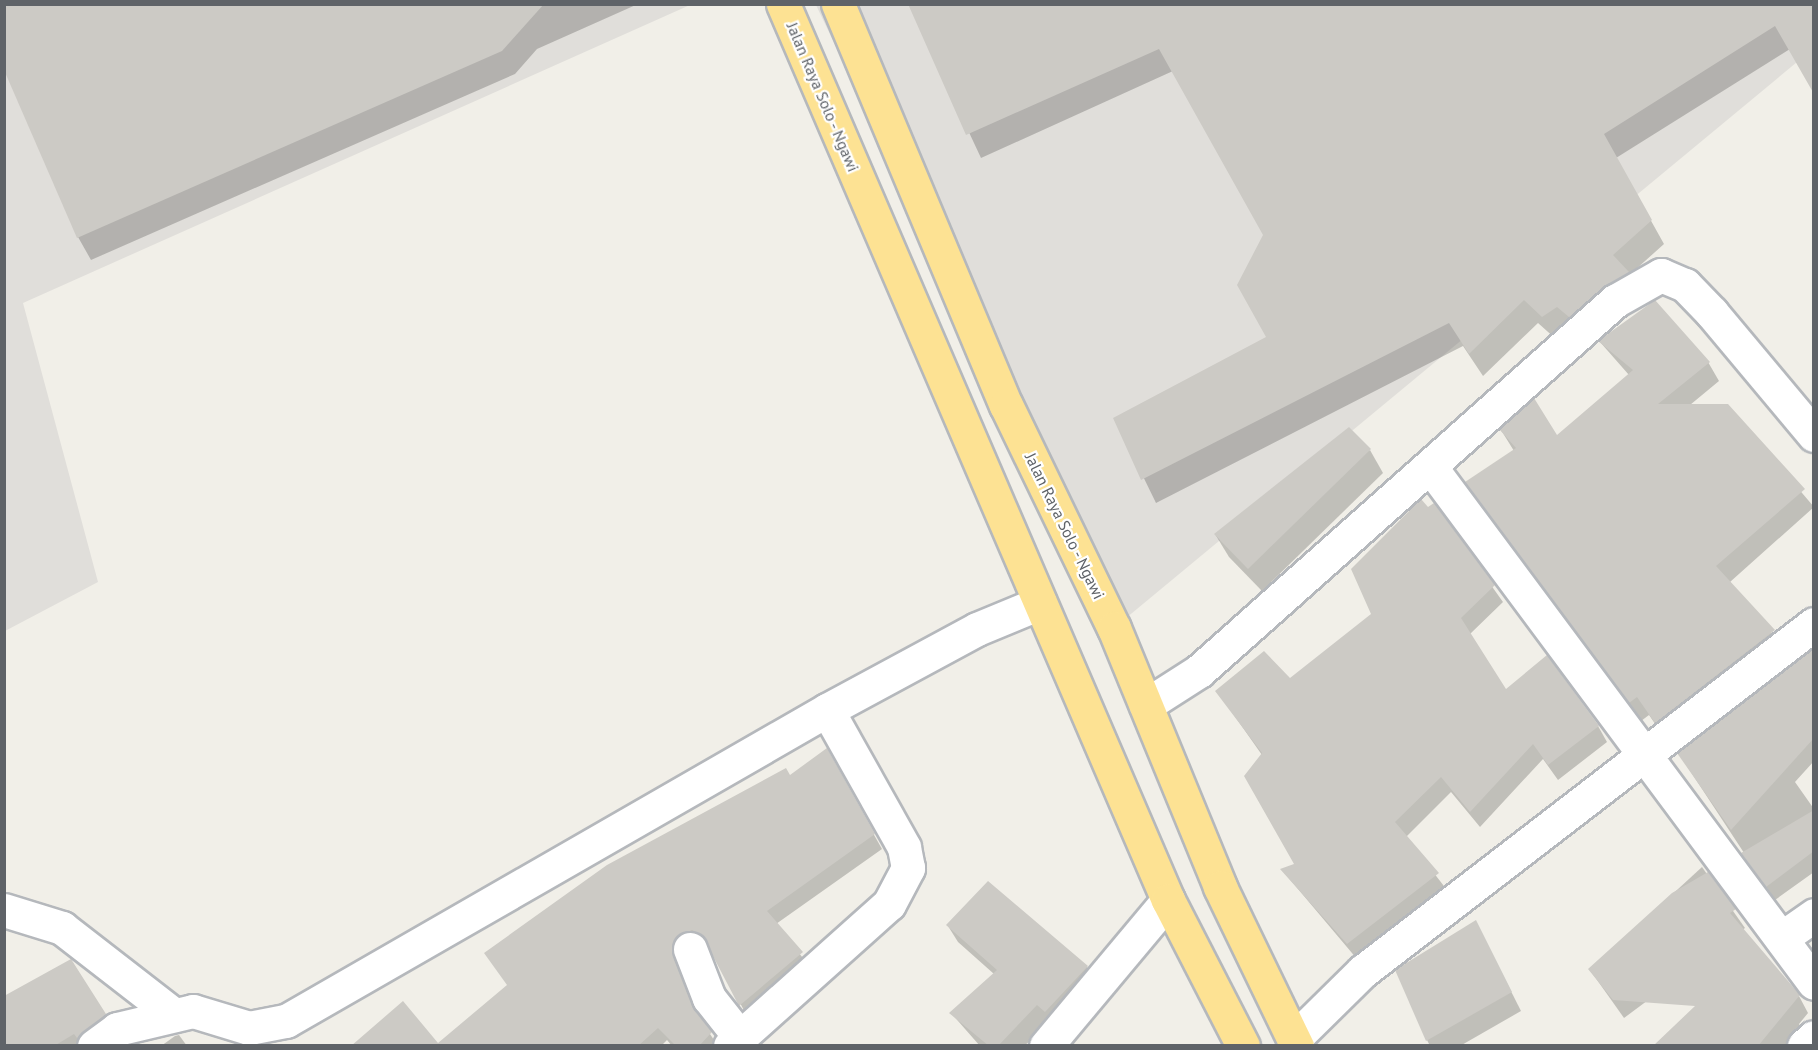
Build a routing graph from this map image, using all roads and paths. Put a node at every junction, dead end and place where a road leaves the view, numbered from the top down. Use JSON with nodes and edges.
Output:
{"nodes":[{"id":1,"x":783,"y":4,"type":"edge"},
{"id":2,"x":837,"y":4,"type":"edge"},
{"id":3,"x":1814,"y":435,"type":"edge"},
{"id":4,"x":1432,"y":469,"type":"junction"},
{"id":5,"x":1040,"y":603,"type":"junction"},
{"id":6,"x":1814,"y":624,"type":"edge"},
{"id":7,"x":1146,"y":705,"type":"junction"},
{"id":8,"x":827,"y":710,"type":"junction"},
{"id":9,"x":1646,"y":754,"type":"junction"},
{"id":10,"x":1168,"y":900,"type":"junction"},
{"id":11,"x":4,"y":910,"type":"edge"},
{"id":12,"x":1814,"y":915,"type":"edge"},
{"id":13,"x":1783,"y":938,"type":"junction"},
{"id":14,"x":690,"y":949,"type":"dead end"},
{"id":15,"x":1814,"y":983,"type":"edge"},
{"id":16,"x":174,"y":1015,"type":"junction"},
{"id":17,"x":210,"y":1017,"type":"junction"},
{"id":18,"x":1814,"y":1037,"type":"edge"},
{"id":19,"x":735,"y":1041,"type":"edge"},
{"id":20,"x":1296,"y":1042,"type":"edge"},
{"id":21,"x":94,"y":1046,"type":"edge"},
{"id":22,"x":230,"y":1046,"type":"edge"},
{"id":23,"x":1046,"y":1046,"type":"edge"},
{"id":24,"x":1243,"y":1046,"type":"edge"},
{"id":25,"x":1804,"y":1046,"type":"edge"}],
"edges":[{"from":1,"to":5,"type":"highway","name":"Jalan Raya Solo - Ngawi"},
{"from":2,"to":7,"type":"highway","name":"Jalan Raya Solo - Ngawi"},
{"from":3,"to":4,"type":"street"},
{"from":4,"to":7,"type":"street"},
{"from":4,"to":9,"type":"street"},
{"from":5,"to":8,"type":"street"},
{"from":5,"to":10,"type":"highway","name":"Jalan Raya Solo - Ngawi"},
{"from":6,"to":9,"type":"street"},
{"from":7,"to":20,"type":"highway","name":"Jalan Raya Solo - Ngawi"},
{"from":8,"to":17,"type":"street"},
{"from":8,"to":19,"type":"street"},
{"from":9,"to":13,"type":"street"},
{"from":9,"to":20,"type":"street"},
{"from":10,"to":23,"type":"street"},
{"from":10,"to":24,"type":"highway","name":"Jalan Raya Solo - Ngawi"},
{"from":11,"to":16,"type":"street"},
{"from":12,"to":13,"type":"street"},
{"from":13,"to":15,"type":"street"},
{"from":14,"to":19,"type":"street"},
{"from":16,"to":17,"type":"street"},
{"from":16,"to":21,"type":"street"},
{"from":17,"to":22,"type":"street"},
{"from":18,"to":25,"type":"street"}]}
